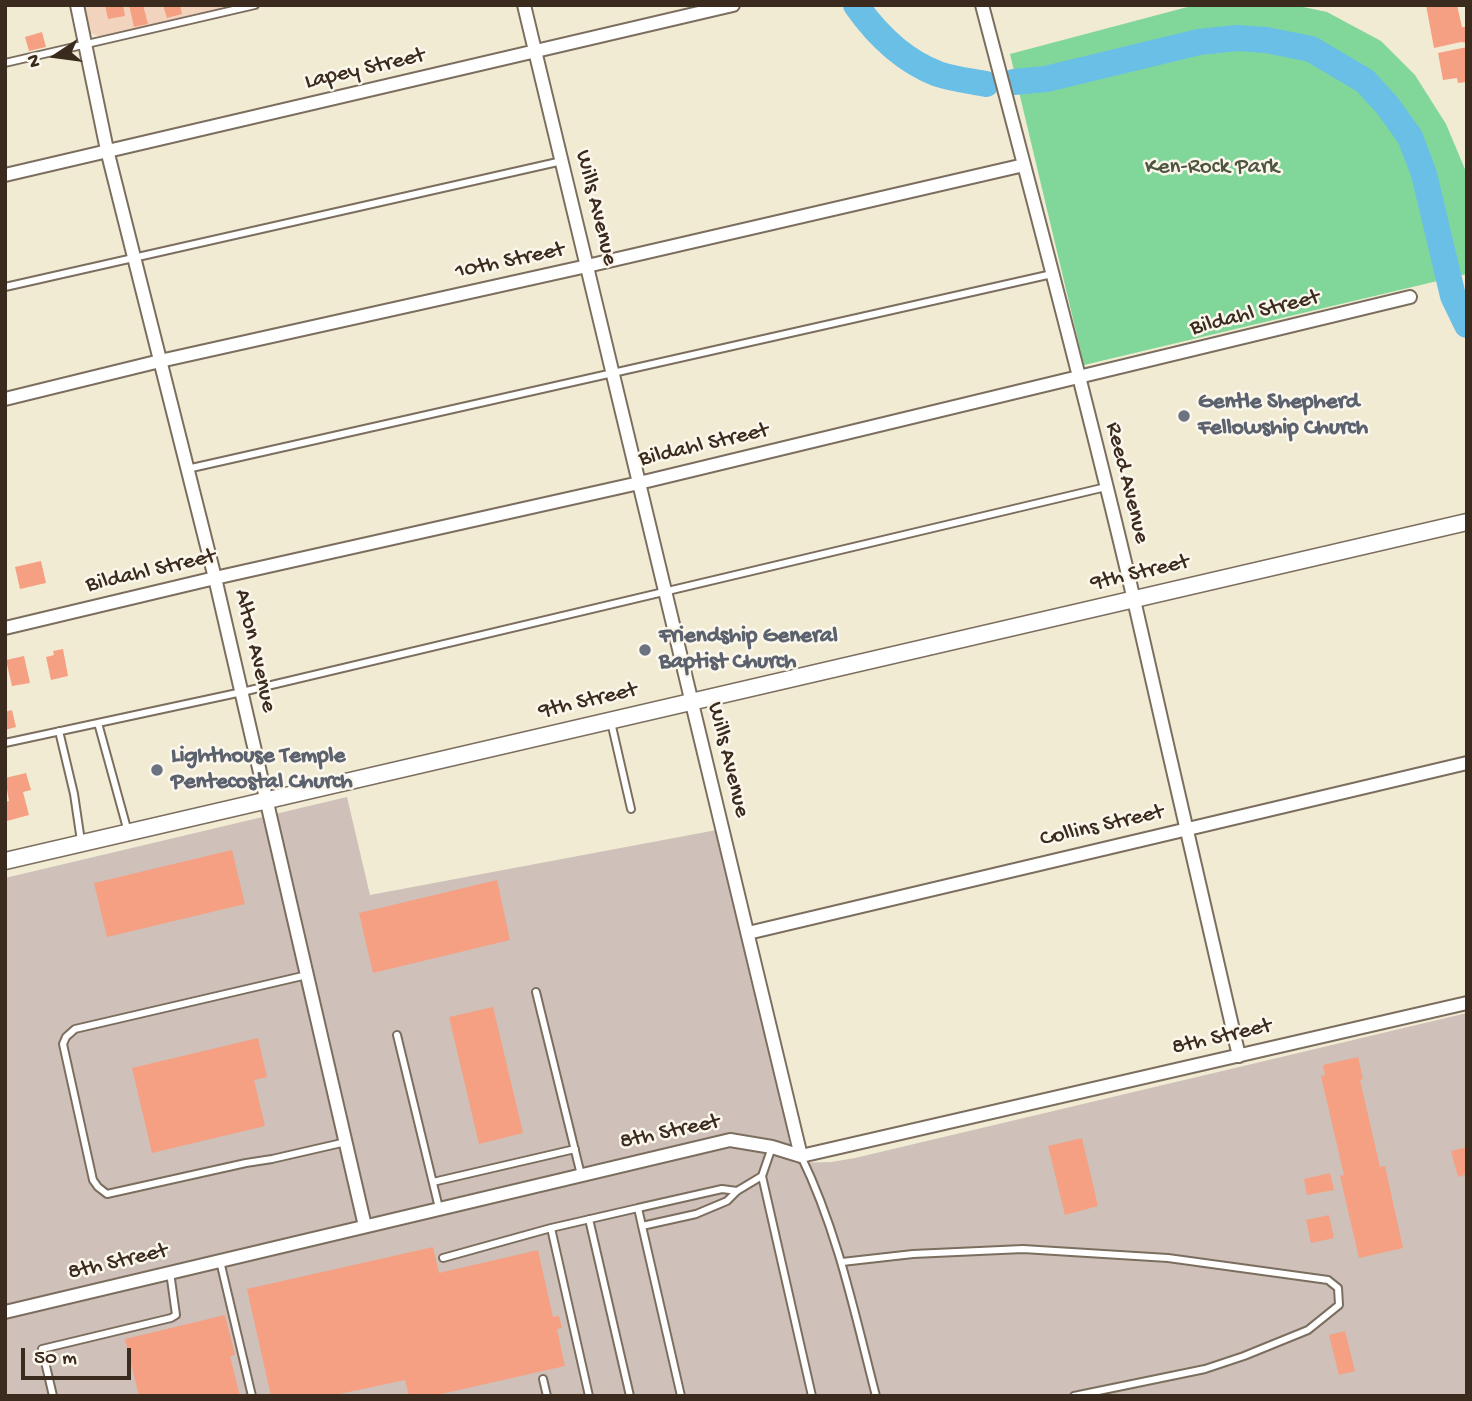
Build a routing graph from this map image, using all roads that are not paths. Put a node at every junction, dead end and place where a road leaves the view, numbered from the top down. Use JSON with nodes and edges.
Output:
{"nodes":[{"id":1,"x":77,"y":5,"type":"edge"},
{"id":2,"x":255,"y":5,"type":"edge"},
{"id":3,"x":524,"y":5,"type":"edge"},
{"id":4,"x":733,"y":5,"type":"edge"},
{"id":5,"x":982,"y":5,"type":"edge"},
{"id":6,"x":238,"y":7,"type":"edge"},
{"id":7,"x":85,"y":46,"type":"junction"},
{"id":8,"x":535,"y":52,"type":"junction"},
{"id":9,"x":5,"y":63,"type":"edge"},
{"id":10,"x":107,"y":150,"type":"junction"},
{"id":11,"x":562,"y":160,"type":"junction"},
{"id":12,"x":1024,"y":165,"type":"junction"},
{"id":13,"x":5,"y":175,"type":"edge"},
{"id":14,"x":134,"y":257,"type":"junction"},
{"id":15,"x":587,"y":266,"type":"junction"},
{"id":16,"x":1052,"y":274,"type":"junction"},
{"id":17,"x":5,"y":287,"type":"edge"},
{"id":18,"x":1410,"y":298,"type":"dead end"},
{"id":19,"x":160,"y":360,"type":"junction"},
{"id":20,"x":613,"y":373,"type":"junction"},
{"id":21,"x":1078,"y":378,"type":"junction"},
{"id":22,"x":5,"y":399,"type":"edge"},
{"id":23,"x":187,"y":469,"type":"junction"},
{"id":24,"x":639,"y":483,"type":"junction"},
{"id":25,"x":1106,"y":488,"type":"junction"},
{"id":26,"x":1467,"y":522,"type":"edge"},
{"id":27,"x":215,"y":578,"type":"junction"},
{"id":28,"x":665,"y":592,"type":"junction"},
{"id":29,"x":1134,"y":599,"type":"junction"},
{"id":30,"x":5,"y":628,"type":"edge"},
{"id":31,"x":242,"y":692,"type":"junction"},
{"id":32,"x":692,"y":702,"type":"junction"},
{"id":33,"x":611,"y":720,"type":"junction"},
{"id":34,"x":98,"y":723,"type":"junction"},
{"id":35,"x":59,"y":731,"type":"junction"},
{"id":36,"x":5,"y":743,"type":"edge"},
{"id":37,"x":1467,"y":762,"type":"edge"},
{"id":38,"x":267,"y":800,"type":"junction"},
{"id":39,"x":631,"y":809,"type":"dead end"},
{"id":40,"x":1185,"y":830,"type":"junction"},
{"id":41,"x":128,"y":832,"type":"junction"},
{"id":42,"x":82,"y":843,"type":"junction"},
{"id":43,"x":5,"y":861,"type":"edge"},
{"id":44,"x":748,"y":933,"type":"junction"},
{"id":45,"x":307,"y":975,"type":"junction"},
{"id":46,"x":536,"y":992,"type":"dead end"},
{"id":47,"x":1467,"y":1003,"type":"edge"},
{"id":48,"x":397,"y":1035,"type":"dead end"},
{"id":49,"x":1239,"y":1056,"type":"junction"},
{"id":50,"x":346,"y":1142,"type":"junction"},
{"id":51,"x":772,"y":1147,"type":"junction"},
{"id":52,"x":575,"y":1149,"type":"junction"},
{"id":53,"x":802,"y":1156,"type":"junction"},
{"id":54,"x":581,"y":1175,"type":"junction"},
{"id":55,"x":762,"y":1176,"type":"junction"},
{"id":56,"x":433,"y":1182,"type":"junction"},
{"id":57,"x":737,"y":1191,"type":"junction"},
{"id":58,"x":439,"y":1208,"type":"junction"},
{"id":59,"x":638,"y":1208,"type":"junction"},
{"id":60,"x":589,"y":1219,"type":"junction"},
{"id":61,"x":365,"y":1226,"type":"junction"},
{"id":62,"x":642,"y":1226,"type":"junction"},
{"id":63,"x":551,"y":1228,"type":"junction"},
{"id":64,"x":443,"y":1258,"type":"dead end"},
{"id":65,"x":220,"y":1261,"type":"junction"},
{"id":66,"x":842,"y":1262,"type":"junction"},
{"id":67,"x":170,"y":1272,"type":"junction"},
{"id":68,"x":5,"y":1312,"type":"edge"},
{"id":69,"x":543,"y":1378,"type":"dead end"},
{"id":70,"x":53,"y":1396,"type":"edge"},
{"id":71,"x":251,"y":1396,"type":"edge"},
{"id":72,"x":547,"y":1396,"type":"edge"},
{"id":73,"x":589,"y":1396,"type":"edge"},
{"id":74,"x":630,"y":1396,"type":"edge"},
{"id":75,"x":681,"y":1396,"type":"edge"},
{"id":76,"x":812,"y":1396,"type":"edge"},
{"id":77,"x":876,"y":1396,"type":"edge"},
{"id":78,"x":1074,"y":1396,"type":"edge"}],
"edges":[{"from":1,"to":7,"type":"street","name":"Alton Avenue"},
{"from":2,"to":6,"type":"lane"},
{"from":3,"to":8,"type":"street","name":"Wills Avenue"},
{"from":4,"to":8,"type":"street","name":"Lapey Street"},
{"from":5,"to":12,"type":"street","name":"Reed Avenue"},
{"from":6,"to":7,"type":"lane"},
{"from":7,"to":9,"type":"lane"},
{"from":7,"to":10,"type":"street","name":"Alton Avenue"},
{"from":8,"to":10,"type":"street","name":"Lapey Street"},
{"from":8,"to":11,"type":"street","name":"Wills Avenue"},
{"from":10,"to":13,"type":"street","name":"Lapey Street"},
{"from":10,"to":14,"type":"street","name":"Alton Avenue"},
{"from":11,"to":14,"type":"lane"},
{"from":11,"to":15,"type":"street","name":"Wills Avenue"},
{"from":12,"to":15,"type":"street","name":"10th Street"},
{"from":12,"to":16,"type":"street","name":"Reed Avenue"},
{"from":14,"to":17,"type":"lane"},
{"from":14,"to":19,"type":"street","name":"Alton Avenue"},
{"from":15,"to":19,"type":"street","name":"10th Street"},
{"from":15,"to":20,"type":"street","name":"Wills Avenue"},
{"from":16,"to":20,"type":"lane"},
{"from":16,"to":21,"type":"street","name":"Reed Avenue"},
{"from":18,"to":21,"type":"street","name":"Bildahl Street"},
{"from":19,"to":22,"type":"street","name":"10th Street"},
{"from":19,"to":23,"type":"street","name":"Alton Avenue"},
{"from":20,"to":23,"type":"lane"},
{"from":20,"to":24,"type":"street","name":"Wills Avenue"},
{"from":21,"to":24,"type":"street","name":"Bildahl Street"},
{"from":21,"to":25,"type":"street","name":"Reed Avenue"},
{"from":23,"to":27,"type":"street","name":"Alton Avenue"},
{"from":24,"to":27,"type":"street","name":"Bildahl Street"},
{"from":24,"to":28,"type":"street","name":"Wills Avenue"},
{"from":25,"to":28,"type":"lane"},
{"from":25,"to":29,"type":"street","name":"Reed Avenue"},
{"from":26,"to":29,"type":"street","name":"9th Street"},
{"from":27,"to":30,"type":"street","name":"Bildahl Street"},
{"from":27,"to":31,"type":"street","name":"Alton Avenue"},
{"from":28,"to":31,"type":"lane"},
{"from":28,"to":32,"type":"street","name":"Wills Avenue"},
{"from":29,"to":32,"type":"street","name":"9th Street"},
{"from":29,"to":40,"type":"street","name":"Reed Avenue"},
{"from":31,"to":34,"type":"lane"},
{"from":31,"to":38,"type":"street","name":"Alton Avenue"},
{"from":32,"to":33,"type":"street","name":"9th Street"},
{"from":32,"to":44,"type":"street","name":"Wills Avenue"},
{"from":33,"to":38,"type":"street","name":"9th Street"},
{"from":33,"to":39,"type":"lane"},
{"from":34,"to":35,"type":"lane"},
{"from":34,"to":41,"type":"lane"},
{"from":35,"to":36,"type":"lane"},
{"from":35,"to":42,"type":"lane"},
{"from":37,"to":40,"type":"street","name":"Collins Street"},
{"from":38,"to":41,"type":"street","name":"9th Street"},
{"from":38,"to":45,"type":"street","name":"Alton Avenue"},
{"from":40,"to":44,"type":"street","name":"Collins Street"},
{"from":40,"to":49,"type":"street","name":"Reed Avenue"},
{"from":41,"to":42,"type":"street","name":"9th Street"},
{"from":42,"to":43,"type":"street","name":"9th Street"},
{"from":44,"to":53,"type":"street","name":"Wills Avenue"},
{"from":45,"to":50,"type":"street","name":"Alton Avenue"},
{"from":45,"to":50,"type":"lane"},
{"from":46,"to":52,"type":"lane"},
{"from":47,"to":49,"type":"street","name":"8th Street"},
{"from":48,"to":56,"type":"lane"},
{"from":49,"to":53,"type":"street","name":"8th Street"},
{"from":50,"to":61,"type":"street","name":"Alton Avenue"},
{"from":51,"to":53,"type":"street","name":"8th Street"},
{"from":51,"to":54,"type":"street","name":"8th Street"},
{"from":51,"to":55,"type":"lane"},
{"from":52,"to":54,"type":"lane"},
{"from":52,"to":56,"type":"lane"},
{"from":53,"to":66,"type":"lane"},
{"from":54,"to":58,"type":"street","name":"8th Street"},
{"from":55,"to":57,"type":"lane"},
{"from":55,"to":76,"type":"lane"},
{"from":56,"to":58,"type":"lane"},
{"from":57,"to":59,"type":"lane"},
{"from":57,"to":62,"type":"lane"},
{"from":58,"to":61,"type":"street","name":"8th Street"},
{"from":59,"to":60,"type":"lane"},
{"from":59,"to":62,"type":"lane"},
{"from":60,"to":63,"type":"lane"},
{"from":60,"to":74,"type":"lane"},
{"from":61,"to":65,"type":"street","name":"8th Street"},
{"from":62,"to":75,"type":"lane"},
{"from":63,"to":64,"type":"lane"},
{"from":63,"to":73,"type":"lane"},
{"from":65,"to":67,"type":"street","name":"8th Street"},
{"from":65,"to":71,"type":"lane"},
{"from":66,"to":77,"type":"lane"},
{"from":66,"to":78,"type":"lane"},
{"from":67,"to":68,"type":"street","name":"8th Street"},
{"from":67,"to":70,"type":"lane"},
{"from":69,"to":72,"type":"lane"}]}
